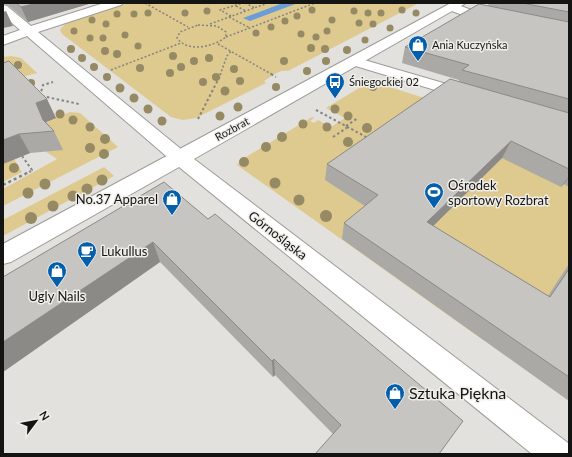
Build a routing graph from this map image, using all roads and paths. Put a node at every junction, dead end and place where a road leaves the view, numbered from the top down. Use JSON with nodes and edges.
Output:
{"nodes":[{"id":1,"x":117,"y":3,"type":"edge"},
{"id":2,"x":145,"y":3,"type":"edge"},
{"id":3,"x":244,"y":3,"type":"edge"},
{"id":4,"x":268,"y":3,"type":"edge"},
{"id":5,"x":315,"y":3,"type":"edge"},
{"id":6,"x":457,"y":5,"type":"edge"},
{"id":7,"x":236,"y":6,"type":"junction"},
{"id":8,"x":255,"y":8,"type":"junction"},
{"id":9,"x":3,"y":9,"type":"edge"},
{"id":10,"x":246,"y":11,"type":"junction"},
{"id":11,"x":230,"y":17,"type":"junction"},
{"id":12,"x":506,"y":19,"type":"edge"},
{"id":13,"x":207,"y":25,"type":"junction"},
{"id":14,"x":188,"y":27,"type":"junction"},
{"id":15,"x":250,"y":28,"type":"junction"},
{"id":16,"x":29,"y":32,"type":"junction"},
{"id":17,"x":226,"y":37,"type":"junction"},
{"id":18,"x":3,"y":41,"type":"edge"},
{"id":19,"x":181,"y":43,"type":"junction"},
{"id":20,"x":217,"y":44,"type":"junction"},
{"id":21,"x":231,"y":51,"type":"junction"},
{"id":22,"x":354,"y":61,"type":"junction"},
{"id":23,"x":117,"y":68,"type":"dead end"},
{"id":24,"x":273,"y":75,"type":"dead end"},
{"id":25,"x":54,"y":81,"type":"dead end"},
{"id":26,"x":40,"y":96,"type":"junction"},
{"id":27,"x":36,"y":98,"type":"edge"},
{"id":28,"x":481,"y":99,"type":"edge"},
{"id":29,"x":80,"y":104,"type":"dead end"},
{"id":30,"x":312,"y":108,"type":"dead end"},
{"id":31,"x":358,"y":118,"type":"dead end"},
{"id":32,"x":195,"y":122,"type":"dead end"},
{"id":33,"x":347,"y":127,"type":"junction"},
{"id":34,"x":333,"y":137,"type":"dead end"},
{"id":35,"x":373,"y":141,"type":"edge"},
{"id":36,"x":22,"y":156,"type":"dead end"},
{"id":37,"x":180,"y":158,"type":"junction"},
{"id":38,"x":3,"y":185,"type":"edge"},
{"id":39,"x":3,"y":255,"type":"edge"},
{"id":40,"x":557,"y":454,"type":"edge"}],
"edges":[{"from":1,"to":16,"type":"street"},
{"from":2,"to":14,"type":"path"},
{"from":3,"to":7,"type":"path"},
{"from":3,"to":8,"type":"path"},
{"from":4,"to":8,"type":"path"},
{"from":5,"to":15,"type":"path"},
{"from":6,"to":12,"type":"street"},
{"from":6,"to":22,"type":"street","name":"Rozbrat"},
{"from":7,"to":10,"type":"path"},
{"from":7,"to":11,"type":"path"},
{"from":8,"to":10,"type":"path"},
{"from":9,"to":16,"type":"street","name":"Górnośląska"},
{"from":10,"to":11,"type":"path"},
{"from":11,"to":13,"type":"path"},
{"from":11,"to":15,"type":"path"},
{"from":13,"to":14,"type":"path"},
{"from":13,"to":17,"type":"path"},
{"from":14,"to":19,"type":"path"},
{"from":15,"to":17,"type":"path"},
{"from":16,"to":18,"type":"street"},
{"from":16,"to":37,"type":"street","name":"Górnośląska"},
{"from":17,"to":20,"type":"path"},
{"from":19,"to":20,"type":"path"},
{"from":19,"to":23,"type":"path"},
{"from":20,"to":21,"type":"path"},
{"from":21,"to":24,"type":"path"},
{"from":21,"to":32,"type":"path"},
{"from":22,"to":28,"type":"street"},
{"from":22,"to":37,"type":"street","name":"Rozbrat"},
{"from":25,"to":26,"type":"path"},
{"from":26,"to":27,"type":"path"},
{"from":26,"to":29,"type":"path"},
{"from":30,"to":33,"type":"path"},
{"from":31,"to":33,"type":"path"},
{"from":33,"to":34,"type":"path"},
{"from":33,"to":35,"type":"path"},
{"from":36,"to":38,"type":"path"},
{"from":37,"to":39,"type":"street","name":"Rozbrat"},
{"from":37,"to":40,"type":"street","name":"Górnośląska"}]}
